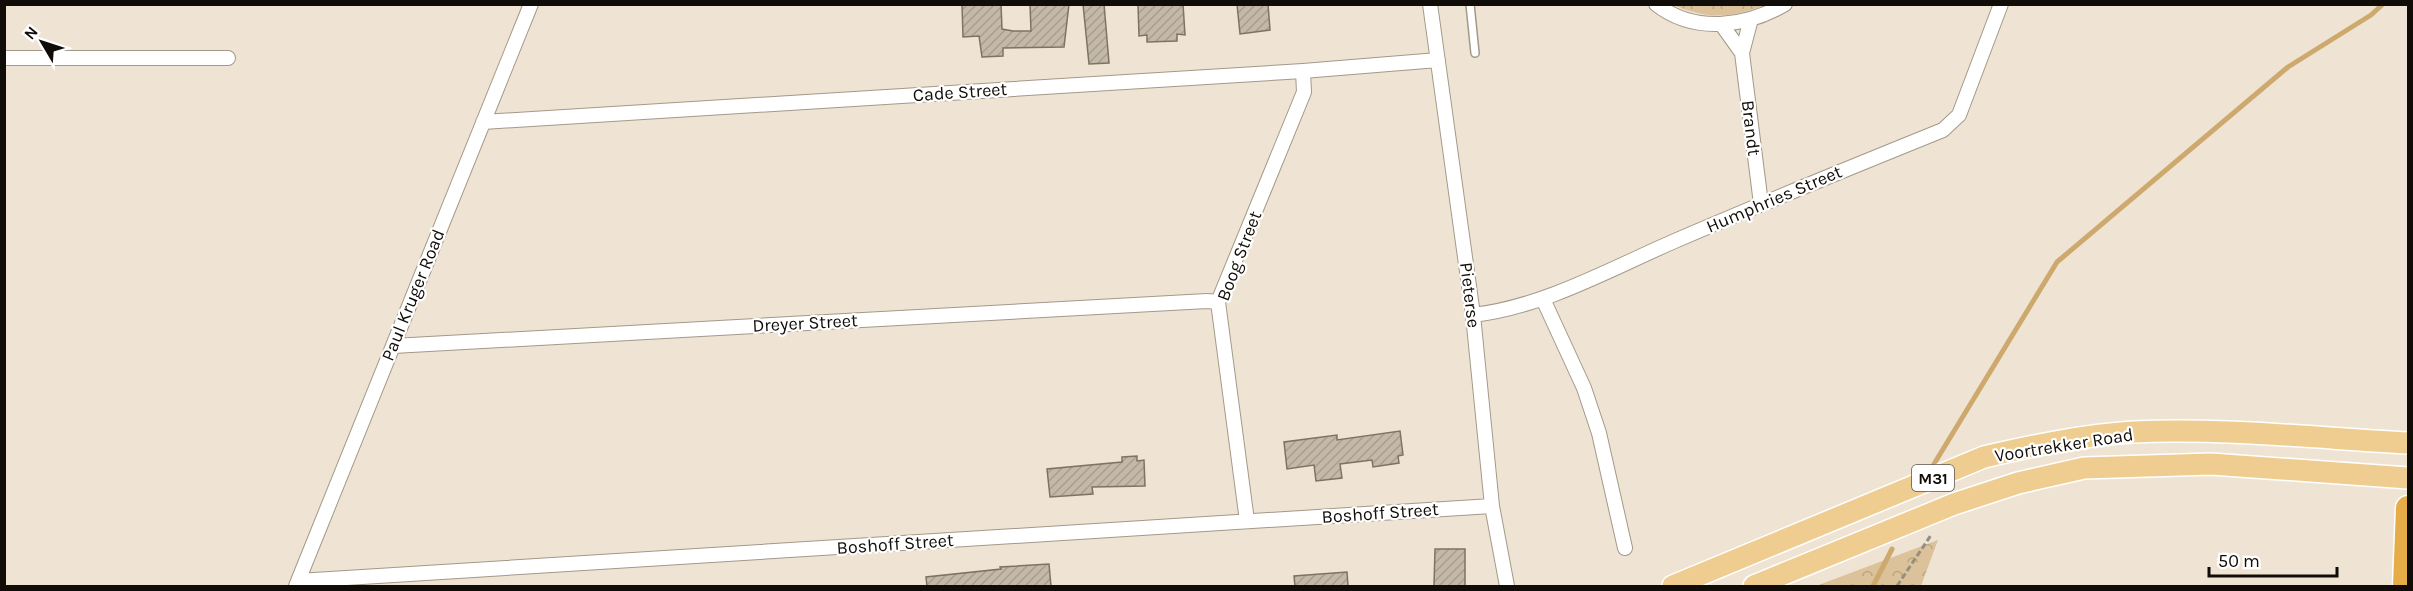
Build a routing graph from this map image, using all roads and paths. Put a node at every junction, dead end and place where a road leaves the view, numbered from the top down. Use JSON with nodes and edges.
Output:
{"nodes":[{"id":1,"x":531,"y":4,"type":"edge"},
{"id":2,"x":1430,"y":4,"type":"edge"},
{"id":3,"x":1470,"y":4,"type":"edge"},
{"id":4,"x":1656,"y":4,"type":"edge"},
{"id":5,"x":1785,"y":4,"type":"edge"},
{"id":6,"x":2001,"y":4,"type":"edge"},
{"id":7,"x":1751,"y":19,"type":"junction"},
{"id":8,"x":1722,"y":25,"type":"junction"},
{"id":9,"x":1742,"y":52,"type":"junction"},
{"id":10,"x":1475,"y":53,"type":"dead end"},
{"id":11,"x":4,"y":58,"type":"edge"},
{"id":12,"x":228,"y":58,"type":"dead end"},
{"id":13,"x":1438,"y":60,"type":"junction"},
{"id":14,"x":1303,"y":71,"type":"junction"},
{"id":15,"x":483,"y":122,"type":"junction"},
{"id":16,"x":1761,"y":204,"type":"junction"},
{"id":17,"x":1543,"y":298,"type":"junction"},
{"id":18,"x":1218,"y":302,"type":"junction"},
{"id":19,"x":1473,"y":315,"type":"junction"},
{"id":20,"x":393,"y":346,"type":"junction"},
{"id":21,"x":2409,"y":443,"type":"edge"},
{"id":22,"x":2409,"y":478,"type":"edge"},
{"id":23,"x":1492,"y":506,"type":"junction"},
{"id":24,"x":2409,"y":508,"type":"edge"},
{"id":25,"x":1247,"y":521,"type":"junction"},
{"id":26,"x":1935,"y":528,"type":"dead end"},
{"id":27,"x":1625,"y":548,"type":"dead end"},
{"id":28,"x":297,"y":584,"type":"edge"},
{"id":29,"x":1507,"y":586,"type":"edge"},
{"id":30,"x":1673,"y":586,"type":"edge"},
{"id":31,"x":1754,"y":586,"type":"edge"},
{"id":32,"x":1897,"y":586,"type":"edge"},
{"id":33,"x":2405,"y":586,"type":"edge"}],
"edges":[{"from":1,"to":15,"type":"street","name":"Paul Kruger Road"},
{"from":2,"to":13,"type":"street","name":"Pieterse"},
{"from":3,"to":10,"type":"lane"},
{"from":4,"to":8,"type":"street"},
{"from":5,"to":7,"type":"street"},
{"from":6,"to":16,"type":"street","name":"Humphries Street"},
{"from":7,"to":8,"type":"street"},
{"from":7,"to":9,"type":"street","name":"Brandt"},
{"from":8,"to":9,"type":"street","name":"Brandt"},
{"from":9,"to":16,"type":"street","name":"Brandt"},
{"from":11,"to":12,"type":"street"},
{"from":13,"to":14,"type":"street","name":"Cade Street"},
{"from":13,"to":19,"type":"street","name":"Pieterse"},
{"from":14,"to":15,"type":"street","name":"Cade Street"},
{"from":14,"to":18,"type":"street","name":"Boog Street"},
{"from":15,"to":20,"type":"street","name":"Paul Kruger Road"},
{"from":16,"to":17,"type":"street","name":"Humphries Street"},
{"from":17,"to":19,"type":"street","name":"Humphries Street"},
{"from":17,"to":27,"type":"street"},
{"from":18,"to":20,"type":"street","name":"Dreyer Street"},
{"from":18,"to":25,"type":"street","name":"Boog Street"},
{"from":19,"to":23,"type":"street","name":"Pieterse"},
{"from":20,"to":28,"type":"street","name":"Paul Kruger Road"},
{"from":21,"to":30,"type":"main road","name":"Voortrekker Road","number":"M31"},
{"from":22,"to":31,"type":"main road","name":"Voortrekker Road","number":"M31"},
{"from":23,"to":25,"type":"street","name":"Boshoff Street"},
{"from":23,"to":29,"type":"street","name":"Pieterse"},
{"from":24,"to":33,"type":"highway"},
{"from":25,"to":28,"type":"street","name":"Boshoff Street"},
{"from":26,"to":32,"type":"path"}]}
